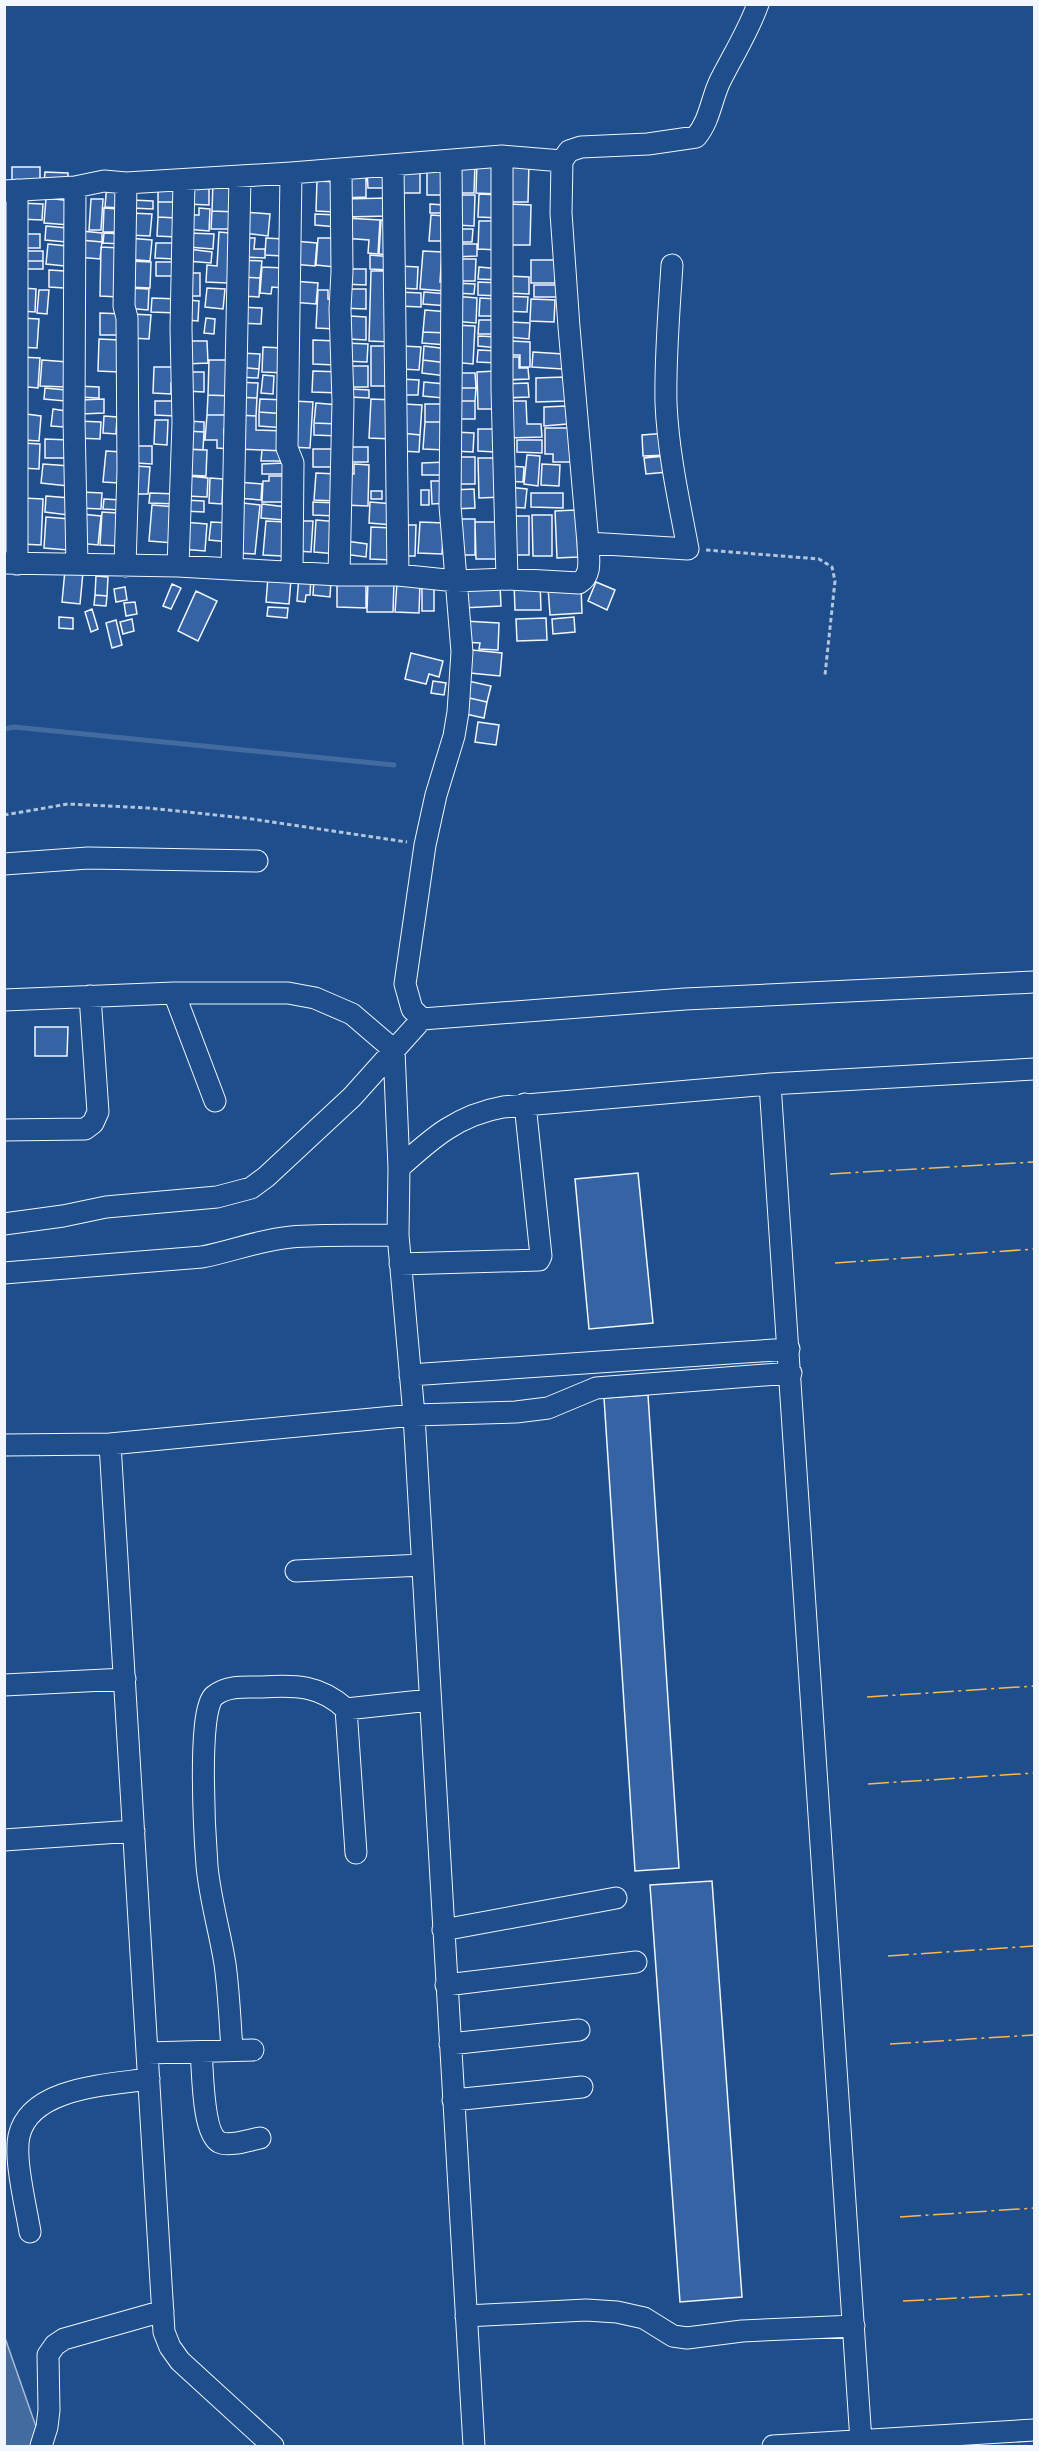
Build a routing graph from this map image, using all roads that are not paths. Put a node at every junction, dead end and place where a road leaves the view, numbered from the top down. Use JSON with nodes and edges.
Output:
{"nodes":[{"id":1,"x":758,"y":4,"type":"edge"},
{"id":2,"x":502,"y":156,"type":"junction"},
{"id":3,"x":562,"y":161,"type":"junction"},
{"id":4,"x":451,"y":162,"type":"junction"},
{"id":5,"x":393,"y":165,"type":"junction"},
{"id":6,"x":341,"y":169,"type":"junction"},
{"id":7,"x":291,"y":173,"type":"junction"},
{"id":8,"x":240,"y":176,"type":"junction"},
{"id":9,"x":184,"y":180,"type":"junction"},
{"id":10,"x":126,"y":183,"type":"junction"},
{"id":11,"x":75,"y":187,"type":"junction"},
{"id":12,"x":10,"y":190,"type":"edge"},
{"id":13,"x":672,"y":265,"type":"dead end"},
{"id":14,"x":588,"y":543,"type":"junction"},
{"id":15,"x":11,"y":564,"type":"edge"},
{"id":16,"x":77,"y":564,"type":"junction"},
{"id":17,"x":125,"y":566,"type":"junction"},
{"id":18,"x":178,"y":566,"type":"junction"},
{"id":19,"x":232,"y":569,"type":"junction"},
{"id":20,"x":292,"y":572,"type":"junction"},
{"id":21,"x":339,"y":575,"type":"junction"},
{"id":22,"x":398,"y":575,"type":"junction"},
{"id":23,"x":507,"y":579,"type":"junction"},
{"id":24,"x":456,"y":581,"type":"junction"},
{"id":25,"x":257,"y":861,"type":"dead end"},
{"id":26,"x":4,"y":864,"type":"edge"},
{"id":27,"x":1035,"y":982,"type":"edge"},
{"id":28,"x":174,"y":993,"type":"junction"},
{"id":29,"x":90,"y":996,"type":"junction"},
{"id":30,"x":4,"y":1000,"type":"edge"},
{"id":31,"x":422,"y":1019,"type":"junction"},
{"id":32,"x":394,"y":1050,"type":"junction"},
{"id":33,"x":1035,"y":1069,"type":"edge"},
{"id":34,"x":770,"y":1084,"type":"junction"},
{"id":35,"x":215,"y":1101,"type":"dead end"},
{"id":36,"x":525,"y":1104,"type":"junction"},
{"id":37,"x":4,"y":1130,"type":"edge"},
{"id":38,"x":399,"y":1168,"type":"junction"},
{"id":39,"x":4,"y":1224,"type":"edge"},
{"id":40,"x":398,"y":1235,"type":"junction"},
{"id":41,"x":400,"y":1264,"type":"junction"},
{"id":42,"x":4,"y":1273,"type":"edge"},
{"id":43,"x":789,"y":1348,"type":"junction"},
{"id":44,"x":791,"y":1373,"type":"junction"},
{"id":45,"x":410,"y":1376,"type":"junction"},
{"id":46,"x":414,"y":1415,"type":"junction"},
{"id":47,"x":110,"y":1444,"type":"junction"},
{"id":48,"x":4,"y":1445,"type":"edge"},
{"id":49,"x":422,"y":1564,"type":"junction"},
{"id":50,"x":296,"y":1571,"type":"dead end"},
{"id":51,"x":124,"y":1679,"type":"junction"},
{"id":52,"x":4,"y":1685,"type":"edge"},
{"id":53,"x":430,"y":1700,"type":"junction"},
{"id":54,"x":346,"y":1709,"type":"junction"},
{"id":55,"x":134,"y":1831,"type":"junction"},
{"id":56,"x":4,"y":1840,"type":"edge"},
{"id":57,"x":356,"y":1853,"type":"dead end"},
{"id":58,"x":616,"y":1898,"type":"dead end"},
{"id":59,"x":443,"y":1930,"type":"junction"},
{"id":60,"x":636,"y":1962,"type":"dead end"},
{"id":61,"x":446,"y":1985,"type":"junction"},
{"id":62,"x":579,"y":2030,"type":"dead end"},
{"id":63,"x":450,"y":2044,"type":"junction"},
{"id":64,"x":232,"y":2050,"type":"junction"},
{"id":65,"x":254,"y":2050,"type":"dead end"},
{"id":66,"x":201,"y":2052,"type":"junction"},
{"id":67,"x":148,"y":2053,"type":"junction"},
{"id":68,"x":149,"y":2079,"type":"junction"},
{"id":69,"x":582,"y":2087,"type":"dead end"},
{"id":70,"x":453,"y":2100,"type":"junction"},
{"id":71,"x":260,"y":2138,"type":"dead end"},
{"id":72,"x":30,"y":2232,"type":"dead end"},
{"id":73,"x":163,"y":2311,"type":"junction"},
{"id":74,"x":466,"y":2316,"type":"junction"},
{"id":75,"x":854,"y":2326,"type":"junction"},
{"id":76,"x":1035,"y":2430,"type":"edge"},
{"id":77,"x":861,"y":2441,"type":"junction"},
{"id":78,"x":945,"y":2441,"type":"edge"},
{"id":79,"x":41,"y":2446,"type":"edge"},
{"id":80,"x":273,"y":2446,"type":"edge"},
{"id":81,"x":474,"y":2446,"type":"edge"},
{"id":82,"x":773,"y":2446,"type":"edge"}],
"edges":[{"from":1,"to":3,"type":"street"},
{"from":2,"to":3,"type":"street"},
{"from":2,"to":4,"type":"street"},
{"from":2,"to":23,"type":"street"},
{"from":3,"to":14,"type":"street"},
{"from":4,"to":5,"type":"street"},
{"from":4,"to":24,"type":"street"},
{"from":5,"to":6,"type":"street"},
{"from":5,"to":22,"type":"street"},
{"from":6,"to":7,"type":"street"},
{"from":6,"to":21,"type":"street"},
{"from":7,"to":8,"type":"street"},
{"from":7,"to":20,"type":"street"},
{"from":8,"to":9,"type":"street"},
{"from":8,"to":19,"type":"street"},
{"from":9,"to":10,"type":"street"},
{"from":9,"to":18,"type":"street"},
{"from":10,"to":11,"type":"street"},
{"from":10,"to":17,"type":"street"},
{"from":11,"to":12,"type":"street"},
{"from":11,"to":16,"type":"street"},
{"from":12,"to":15,"type":"street"},
{"from":13,"to":14,"type":"street"},
{"from":14,"to":23,"type":"street"},
{"from":15,"to":16,"type":"street"},
{"from":16,"to":17,"type":"street"},
{"from":17,"to":18,"type":"street"},
{"from":18,"to":19,"type":"street"},
{"from":19,"to":20,"type":"street"},
{"from":20,"to":21,"type":"street"},
{"from":21,"to":22,"type":"street"},
{"from":22,"to":24,"type":"street"},
{"from":23,"to":24,"type":"street"},
{"from":24,"to":31,"type":"street"},
{"from":25,"to":26,"type":"street"},
{"from":27,"to":31,"type":"street"},
{"from":28,"to":29,"type":"street"},
{"from":28,"to":32,"type":"street"},
{"from":28,"to":35,"type":"street"},
{"from":29,"to":30,"type":"street"},
{"from":29,"to":37,"type":"street"},
{"from":31,"to":32,"type":"street"},
{"from":32,"to":38,"type":"street"},
{"from":32,"to":39,"type":"street"},
{"from":33,"to":34,"type":"street"},
{"from":34,"to":36,"type":"street"},
{"from":34,"to":43,"type":"street"},
{"from":36,"to":38,"type":"street"},
{"from":36,"to":41,"type":"street"},
{"from":38,"to":40,"type":"street"},
{"from":40,"to":41,"type":"street"},
{"from":40,"to":42,"type":"street"},
{"from":41,"to":45,"type":"street"},
{"from":43,"to":44,"type":"street"},
{"from":43,"to":45,"type":"street"},
{"from":44,"to":46,"type":"street"},
{"from":44,"to":75,"type":"street"},
{"from":45,"to":46,"type":"street"},
{"from":46,"to":47,"type":"street"},
{"from":46,"to":49,"type":"street"},
{"from":47,"to":48,"type":"street"},
{"from":47,"to":51,"type":"street"},
{"from":49,"to":50,"type":"street"},
{"from":49,"to":53,"type":"street"},
{"from":51,"to":52,"type":"street"},
{"from":51,"to":55,"type":"street"},
{"from":53,"to":54,"type":"street"},
{"from":53,"to":59,"type":"street"},
{"from":54,"to":57,"type":"street"},
{"from":54,"to":64,"type":"street"},
{"from":55,"to":56,"type":"street"},
{"from":55,"to":67,"type":"street"},
{"from":58,"to":59,"type":"street"},
{"from":59,"to":61,"type":"street"},
{"from":60,"to":61,"type":"street"},
{"from":61,"to":63,"type":"street"},
{"from":62,"to":63,"type":"street"},
{"from":63,"to":70,"type":"street"},
{"from":64,"to":65,"type":"street"},
{"from":64,"to":66,"type":"street"},
{"from":66,"to":67,"type":"street"},
{"from":66,"to":71,"type":"street"},
{"from":67,"to":68,"type":"street"},
{"from":68,"to":72,"type":"street"},
{"from":68,"to":73,"type":"street"},
{"from":69,"to":70,"type":"street"},
{"from":70,"to":74,"type":"street"},
{"from":73,"to":79,"type":"street"},
{"from":73,"to":80,"type":"street"},
{"from":74,"to":75,"type":"street"},
{"from":74,"to":81,"type":"street"},
{"from":75,"to":77,"type":"street"},
{"from":76,"to":78,"type":"street"},
{"from":77,"to":78,"type":"street"},
{"from":77,"to":82,"type":"street"}]}
